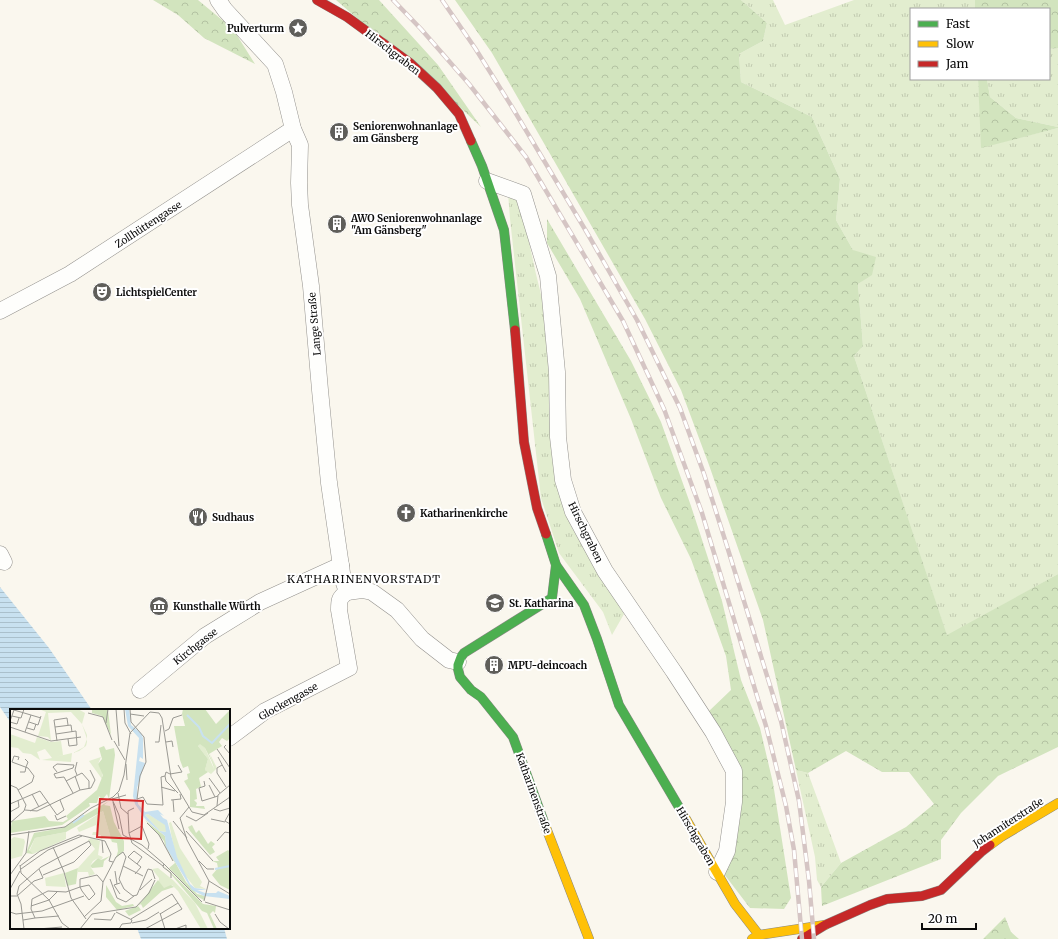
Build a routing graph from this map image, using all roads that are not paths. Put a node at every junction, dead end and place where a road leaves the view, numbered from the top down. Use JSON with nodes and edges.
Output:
{"nodes":[{"id":1,"x":218,"y":0,"type":"edge"},
{"id":2,"x":317,"y":0,"type":"edge"},
{"id":3,"x":293,"y":129,"type":"junction"},
{"id":4,"x":488,"y":181,"type":"junction"},
{"id":5,"x":0,"y":311,"type":"edge"},
{"id":6,"x":341,"y":565,"type":"junction"},
{"id":7,"x":556,"y":565,"type":"junction"},
{"id":8,"x":347,"y":592,"type":"junction"},
{"id":9,"x":573,"y":602,"type":"dead end"},
{"id":10,"x":584,"y":606,"type":"junction"},
{"id":11,"x":458,"y":662,"type":"junction"},
{"id":12,"x":140,"y":690,"type":"dead end"},
{"id":13,"x":230,"y":737,"type":"edge"},
{"id":14,"x":1058,"y":803,"type":"edge"},
{"id":15,"x":717,"y":872,"type":"junction"},
{"id":16,"x":825,"y":925,"type":"junction"},
{"id":17,"x":755,"y":937,"type":"edge"},
{"id":18,"x":589,"y":939,"type":"edge"},
{"id":19,"x":802,"y":939,"type":"edge"}],
"edges":[{"from":1,"to":3,"type":"street","name":"Lange Straße"},
{"from":2,"to":4,"type":"street","name":"Hirschgraben"},
{"from":3,"to":5,"type":"street","name":"Zollhüttengasse"},
{"from":3,"to":6,"type":"street","name":"Lange Straße"},
{"from":4,"to":7,"type":"street","name":"Hirschgraben"},
{"from":4,"to":15,"type":"street","name":"Hirschgraben"},
{"from":6,"to":8,"type":"street","name":"Lange Straße"},
{"from":6,"to":12,"type":"street","name":"Kirchgasse"},
{"from":7,"to":10,"type":"street","name":"Hirschgraben"},
{"from":7,"to":11,"type":"street"},
{"from":8,"to":11,"type":"street"},
{"from":8,"to":13,"type":"street","name":"Glockengasse"},
{"from":9,"to":10,"type":"street"},
{"from":10,"to":15,"type":"street","name":"Hirschgraben"},
{"from":11,"to":18,"type":"street","name":"Katharinenstraße"},
{"from":14,"to":16,"type":"street","name":"Johanniterstraße"},
{"from":15,"to":17,"type":"street","name":"Hirschgraben"},
{"from":16,"to":17,"type":"street","name":"Hirschgraben"},
{"from":16,"to":19,"type":"street","name":"Johanniterstraße"}]}
